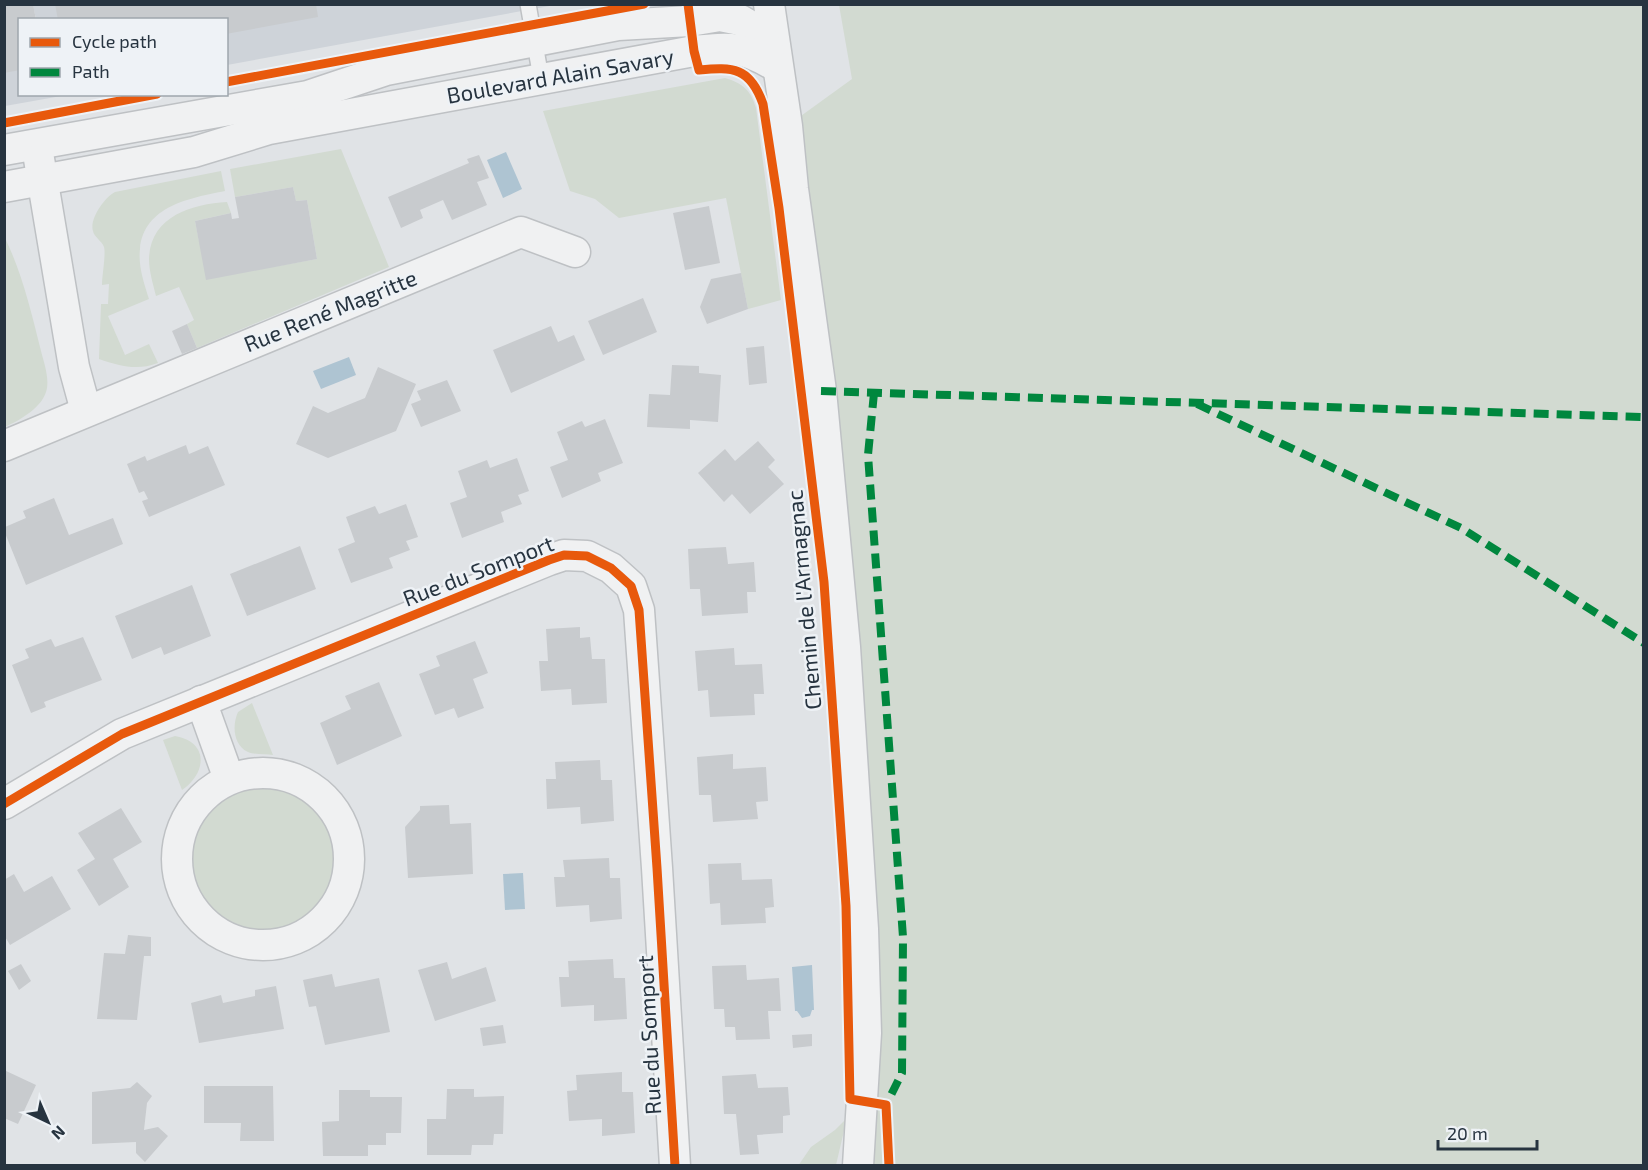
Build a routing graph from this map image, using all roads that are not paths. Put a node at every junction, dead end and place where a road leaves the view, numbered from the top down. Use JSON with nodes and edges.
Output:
{"nodes":[{"id":1,"x":528,"y":4,"type":"edge"},
{"id":2,"x":768,"y":4,"type":"edge"},
{"id":3,"x":534,"y":40,"type":"junction"},
{"id":4,"x":777,"y":67,"type":"junction"},
{"id":5,"x":541,"y":78,"type":"junction"},
{"id":6,"x":37,"y":144,"type":"junction"},
{"id":7,"x":4,"y":150,"type":"edge"},
{"id":8,"x":43,"y":179,"type":"junction"},
{"id":9,"x":4,"y":187,"type":"edge"},
{"id":10,"x":575,"y":252,"type":"dead end"},
{"id":11,"x":86,"y":411,"type":"junction"},
{"id":12,"x":4,"y":446,"type":"edge"},
{"id":13,"x":201,"y":701,"type":"junction"},
{"id":14,"x":229,"y":779,"type":"junction"},
{"id":15,"x":4,"y":804,"type":"edge"},
{"id":16,"x":675,"y":1166,"type":"edge"},
{"id":17,"x":858,"y":1166,"type":"edge"}],
"edges":[{"from":1,"to":3,"type":"lane"},
{"from":2,"to":4,"type":"street","name":"Chemin de l'Armagnac"},
{"from":3,"to":4,"type":"street","name":"Boulevard Alain Savary"},
{"from":3,"to":5,"type":"lane"},
{"from":3,"to":6,"type":"street","name":"Boulevard Alain Savary"},
{"from":4,"to":5,"type":"street","name":"Boulevard Alain Savary"},
{"from":4,"to":17,"type":"street","name":"Chemin de l'Armagnac"},
{"from":5,"to":8,"type":"street","name":"Boulevard Alain Savary"},
{"from":6,"to":7,"type":"street","name":"Boulevard Alain Savary"},
{"from":6,"to":8,"type":"street"},
{"from":8,"to":9,"type":"street","name":"Boulevard Alain Savary"},
{"from":8,"to":11,"type":"street"},
{"from":10,"to":11,"type":"street","name":"Rue René Magritte"},
{"from":11,"to":12,"type":"street","name":"Rue René Magritte"},
{"from":13,"to":14,"type":"street"},
{"from":13,"to":15,"type":"street","name":"Rue du Somport"},
{"from":13,"to":16,"type":"street","name":"Rue du Somport"},
{"from":14,"to":14,"type":"street"}]}
